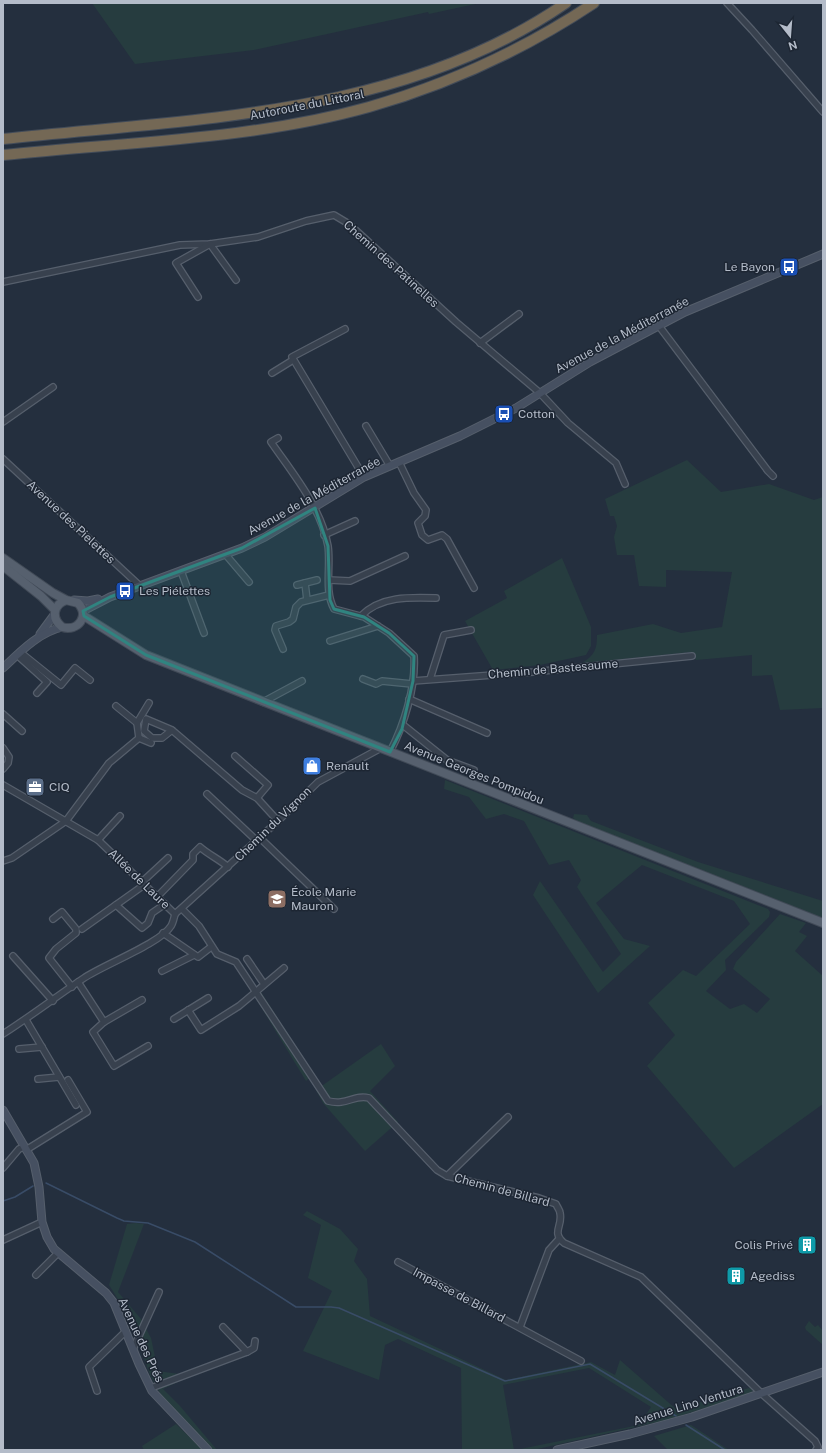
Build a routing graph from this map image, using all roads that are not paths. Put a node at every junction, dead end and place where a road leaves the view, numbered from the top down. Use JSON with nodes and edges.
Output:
{"nodes":[{"id":1,"x":566,"y":3,"type":"edge"},
{"id":2,"x":594,"y":3,"type":"edge"},
{"id":3,"x":726,"y":3,"type":"edge"},
{"id":4,"x":823,"y":112,"type":"edge"},
{"id":5,"x":3,"y":138,"type":"edge"},
{"id":6,"x":3,"y":154,"type":"edge"},
{"id":7,"x":210,"y":244,"type":"junction"},
{"id":8,"x":823,"y":254,"type":"edge"},
{"id":9,"x":236,"y":280,"type":"dead end"},
{"id":10,"x":3,"y":282,"type":"edge"},
{"id":11,"x":198,"y":297,"type":"dead end"},
{"id":12,"x":519,"y":314,"type":"dead end"},
{"id":13,"x":658,"y":326,"type":"junction"},
{"id":14,"x":345,"y":329,"type":"dead end"},
{"id":15,"x":480,"y":343,"type":"junction"},
{"id":16,"x":293,"y":359,"type":"junction"},
{"id":17,"x":272,"y":373,"type":"dead end"},
{"id":18,"x":53,"y":387,"type":"dead end"},
{"id":19,"x":540,"y":393,"type":"junction"},
{"id":20,"x":3,"y":422,"type":"edge"},
{"id":21,"x":366,"y":426,"type":"dead end"},
{"id":22,"x":278,"y":438,"type":"dead end"},
{"id":23,"x":3,"y":459,"type":"edge"},
{"id":24,"x":399,"y":462,"type":"junction"},
{"id":25,"x":390,"y":466,"type":"junction"},
{"id":26,"x":773,"y":476,"type":"dead end"},
{"id":27,"x":364,"y":477,"type":"junction"},
{"id":28,"x":625,"y":484,"type":"dead end"},
{"id":29,"x":315,"y":508,"type":"junction"},
{"id":30,"x":355,"y":521,"type":"dead end"},
{"id":31,"x":324,"y":535,"type":"junction"},
{"id":32,"x":226,"y":555,"type":"junction"},
{"id":33,"x":405,"y":556,"type":"dead end"},
{"id":34,"x":3,"y":558,"type":"edge"},
{"id":35,"x":3,"y":566,"type":"edge"},
{"id":36,"x":181,"y":571,"type":"junction"},
{"id":37,"x":317,"y":580,"type":"dead end"},
{"id":38,"x":329,"y":580,"type":"junction"},
{"id":39,"x":249,"y":582,"type":"dead end"},
{"id":40,"x":305,"y":583,"type":"junction"},
{"id":41,"x":297,"y":585,"type":"dead end"},
{"id":42,"x":140,"y":586,"type":"junction"},
{"id":43,"x":474,"y":588,"type":"dead end"},
{"id":44,"x":329,"y":595,"type":"junction"},
{"id":45,"x":110,"y":597,"type":"junction"},
{"id":46,"x":436,"y":598,"type":"dead end"},
{"id":47,"x":70,"y":600,"type":"junction"},
{"id":48,"x":307,"y":600,"type":"junction"},
{"id":49,"x":55,"y":612,"type":"junction"},
{"id":50,"x":84,"y":614,"type":"junction"},
{"id":51,"x":361,"y":616,"type":"junction"},
{"id":52,"x":78,"y":625,"type":"junction"},
{"id":53,"x":378,"y":626,"type":"junction"},
{"id":54,"x":62,"y":627,"type":"junction"},
{"id":55,"x":471,"y":630,"type":"dead end"},
{"id":56,"x":204,"y":633,"type":"dead end"},
{"id":57,"x":37,"y":637,"type":"junction"},
{"id":58,"x":119,"y":640,"type":"junction"},
{"id":59,"x":330,"y":641,"type":"dead end"},
{"id":60,"x":283,"y":649,"type":"dead end"},
{"id":61,"x":19,"y":654,"type":"junction"},
{"id":62,"x":692,"y":656,"type":"dead end"},
{"id":63,"x":3,"y":668,"type":"edge"},
{"id":64,"x":362,"y":679,"type":"dead end"},
{"id":65,"x":430,"y":679,"type":"junction"},
{"id":66,"x":90,"y":680,"type":"dead end"},
{"id":67,"x":302,"y":681,"type":"dead end"},
{"id":68,"x":413,"y":682,"type":"junction"},
{"id":69,"x":38,"y":693,"type":"dead end"},
{"id":70,"x":408,"y":699,"type":"junction"},
{"id":71,"x":263,"y":702,"type":"junction"},
{"id":72,"x":149,"y":703,"type":"dead end"},
{"id":73,"x":116,"y":706,"type":"dead end"},
{"id":74,"x":3,"y":714,"type":"edge"},
{"id":75,"x":137,"y":723,"type":"junction"},
{"id":76,"x":402,"y":726,"type":"junction"},
{"id":77,"x":172,"y":730,"type":"junction"},
{"id":78,"x":22,"y":731,"type":"dead end"},
{"id":79,"x":487,"y":733,"type":"dead end"},
{"id":80,"x":139,"y":738,"type":"junction"},
{"id":81,"x":151,"y":743,"type":"dead end"},
{"id":82,"x":3,"y":748,"type":"edge"},
{"id":83,"x":381,"y":748,"type":"junction"},
{"id":84,"x":390,"y":752,"type":"junction"},
{"id":85,"x":234,"y":756,"type":"dead end"},
{"id":86,"x":3,"y":769,"type":"edge"},
{"id":87,"x":474,"y":770,"type":"dead end"},
{"id":88,"x":3,"y":785,"type":"edge"},
{"id":89,"x":207,"y":794,"type":"dead end"},
{"id":90,"x":257,"y":798,"type":"junction"},
{"id":91,"x":120,"y":816,"type":"dead end"},
{"id":92,"x":66,"y":821,"type":"junction"},
{"id":93,"x":278,"y":821,"type":"junction"},
{"id":94,"x":98,"y":840,"type":"junction"},
{"id":95,"x":258,"y":840,"type":"junction"},
{"id":96,"x":168,"y":858,"type":"dead end"},
{"id":97,"x":3,"y":861,"type":"edge"},
{"id":98,"x":228,"y":867,"type":"junction"},
{"id":99,"x":143,"y":884,"type":"junction"},
{"id":100,"x":157,"y":897,"type":"junction"},
{"id":101,"x":165,"y":904,"type":"junction"},
{"id":102,"x":116,"y":905,"type":"junction"},
{"id":103,"x":182,"y":909,"type":"junction"},
{"id":104,"x":334,"y":910,"type":"dead end"},
{"id":105,"x":175,"y":914,"type":"junction"},
{"id":106,"x":53,"y":919,"type":"dead end"},
{"id":107,"x":823,"y":923,"type":"edge"},
{"id":108,"x":82,"y":929,"type":"dead end"},
{"id":109,"x":163,"y":933,"type":"junction"},
{"id":110,"x":211,"y":946,"type":"junction"},
{"id":111,"x":194,"y":955,"type":"junction"},
{"id":112,"x":13,"y":956,"type":"dead end"},
{"id":113,"x":247,"y":960,"type":"dead end"},
{"id":114,"x":284,"y":968,"type":"dead end"},
{"id":115,"x":162,"y":971,"type":"dead end"},
{"id":116,"x":78,"y":982,"type":"junction"},
{"id":117,"x":264,"y":984,"type":"junction"},
{"id":118,"x":72,"y":987,"type":"junction"},
{"id":119,"x":256,"y":991,"type":"junction"},
{"id":120,"x":208,"y":998,"type":"dead end"},
{"id":121,"x":53,"y":1000,"type":"junction"},
{"id":122,"x":142,"y":1000,"type":"dead end"},
{"id":123,"x":188,"y":1010,"type":"junction"},
{"id":124,"x":174,"y":1019,"type":"dead end"},
{"id":125,"x":26,"y":1020,"type":"junction"},
{"id":126,"x":104,"y":1022,"type":"junction"},
{"id":127,"x":3,"y":1034,"type":"edge"},
{"id":128,"x":148,"y":1046,"type":"dead end"},
{"id":129,"x":42,"y":1047,"type":"junction"},
{"id":130,"x":19,"y":1049,"type":"dead end"},
{"id":131,"x":60,"y":1077,"type":"junction"},
{"id":132,"x":38,"y":1079,"type":"dead end"},
{"id":133,"x":68,"y":1080,"type":"dead end"},
{"id":134,"x":76,"y":1105,"type":"dead end"},
{"id":135,"x":3,"y":1110,"type":"edge"},
{"id":136,"x":508,"y":1117,"type":"dead end"},
{"id":137,"x":25,"y":1148,"type":"junction"},
{"id":138,"x":3,"y":1168,"type":"edge"},
{"id":139,"x":447,"y":1176,"type":"junction"},
{"id":140,"x":42,"y":1222,"type":"junction"},
{"id":141,"x":560,"y":1239,"type":"junction"},
{"id":142,"x":3,"y":1240,"type":"edge"},
{"id":143,"x":58,"y":1253,"type":"junction"},
{"id":144,"x":398,"y":1262,"type":"dead end"},
{"id":145,"x":36,"y":1275,"type":"dead end"},
{"id":146,"x":159,"y":1292,"type":"dead end"},
{"id":147,"x":223,"y":1327,"type":"dead end"},
{"id":148,"x":520,"y":1327,"type":"junction"},
{"id":149,"x":126,"y":1331,"type":"junction"},
{"id":150,"x":255,"y":1341,"type":"dead end"},
{"id":151,"x":133,"y":1349,"type":"junction"},
{"id":152,"x":247,"y":1352,"type":"junction"},
{"id":153,"x":581,"y":1361,"type":"dead end"},
{"id":154,"x":823,"y":1372,"type":"edge"},
{"id":155,"x":151,"y":1388,"type":"junction"},
{"id":156,"x":98,"y":1391,"type":"dead end"},
{"id":157,"x":761,"y":1393,"type":"junction"},
{"id":158,"x":208,"y":1450,"type":"edge"},
{"id":159,"x":557,"y":1450,"type":"edge"},
{"id":160,"x":816,"y":1450,"type":"edge"}],
"edges":[{"from":1,"to":5,"type":"highway","name":"Autoroute du Littoral"},
{"from":2,"to":6,"type":"highway","name":"Autoroute du Littoral"},
{"from":3,"to":4,"type":"street"},
{"from":7,"to":9,"type":"street"},
{"from":7,"to":10,"type":"street","name":"Chemin des Patinelles"},
{"from":7,"to":11,"type":"street"},
{"from":7,"to":15,"type":"street","name":"Chemin des Patinelles"},
{"from":8,"to":13,"type":"main road","name":"Avenue de la Méditerranée"},
{"from":12,"to":15,"type":"street"},
{"from":13,"to":19,"type":"main road","name":"Avenue de la Méditerranée"},
{"from":13,"to":26,"type":"street"},
{"from":14,"to":16,"type":"street"},
{"from":15,"to":19,"type":"street","name":"Chemin des Patinelles"},
{"from":16,"to":17,"type":"street"},
{"from":16,"to":27,"type":"street"},
{"from":18,"to":20,"type":"street"},
{"from":19,"to":24,"type":"main road","name":"Avenue de la Méditerranée"},
{"from":19,"to":28,"type":"street","name":"Chemin des Patinelles"},
{"from":21,"to":25,"type":"street"},
{"from":22,"to":29,"type":"street"},
{"from":23,"to":42,"type":"street","name":"Avenue des Pielettes"},
{"from":24,"to":25,"type":"main road","name":"Avenue de la Méditerranée"},
{"from":24,"to":43,"type":"street"},
{"from":25,"to":27,"type":"main road","name":"Avenue de la Méditerranée"},
{"from":27,"to":29,"type":"main road","name":"Avenue de la Méditerranée"},
{"from":29,"to":31,"type":"street"},
{"from":29,"to":32,"type":"main road","name":"Avenue de la Méditerranée"},
{"from":30,"to":31,"type":"street"},
{"from":31,"to":38,"type":"street"},
{"from":32,"to":36,"type":"main road","name":"Avenue de la Méditerranée"},
{"from":32,"to":39,"type":"street"},
{"from":33,"to":38,"type":"street"},
{"from":34,"to":47,"type":"main road"},
{"from":35,"to":49,"type":"main road"},
{"from":36,"to":42,"type":"main road","name":"Avenue de la Méditerranée"},
{"from":36,"to":56,"type":"street"},
{"from":37,"to":40,"type":"street"},
{"from":38,"to":44,"type":"street"},
{"from":40,"to":41,"type":"street"},
{"from":40,"to":48,"type":"street"},
{"from":42,"to":45,"type":"main road","name":"Avenue de la Méditerranée"},
{"from":44,"to":48,"type":"street"},
{"from":44,"to":51,"type":"street"},
{"from":45,"to":47,"type":"main road","name":"Avenue de la Méditerranée"},
{"from":45,"to":50,"type":"main road","name":"Avenue de la Méditerranée"},
{"from":46,"to":51,"type":"street"},
{"from":47,"to":49,"type":"main road"},
{"from":47,"to":50,"type":"main road"},
{"from":48,"to":60,"type":"street"},
{"from":49,"to":54,"type":"main road"},
{"from":49,"to":57,"type":"main road"},
{"from":50,"to":52,"type":"main road"},
{"from":50,"to":58,"type":"main road","name":"Avenue Georges Pompidou"},
{"from":51,"to":53,"type":"street"},
{"from":52,"to":54,"type":"main road"},
{"from":52,"to":58,"type":"main road","name":"Avenue Georges Pompidou"},
{"from":53,"to":59,"type":"street"},
{"from":53,"to":68,"type":"street"},
{"from":54,"to":57,"type":"main road"},
{"from":55,"to":65,"type":"street"},
{"from":57,"to":61,"type":"main road"},
{"from":58,"to":71,"type":"main road","name":"Avenue Georges Pompidou"},
{"from":61,"to":63,"type":"main road"},
{"from":61,"to":66,"type":"street"},
{"from":61,"to":69,"type":"street"},
{"from":62,"to":65,"type":"street","name":"Chemin de Bastesaume"},
{"from":64,"to":68,"type":"street","name":"Chemin de Bastesaume"},
{"from":65,"to":68,"type":"street","name":"Chemin de Bastesaume"},
{"from":67,"to":71,"type":"street"},
{"from":68,"to":70,"type":"street"},
{"from":70,"to":76,"type":"street"},
{"from":70,"to":79,"type":"street"},
{"from":71,"to":83,"type":"main road","name":"Avenue Georges Pompidou"},
{"from":72,"to":75,"type":"street"},
{"from":73,"to":75,"type":"street"},
{"from":74,"to":78,"type":"street"},
{"from":75,"to":80,"type":"street"},
{"from":76,"to":84,"type":"street"},
{"from":76,"to":87,"type":"street"},
{"from":77,"to":77,"type":"street"},
{"from":77,"to":90,"type":"street"},
{"from":80,"to":81,"type":"street"},
{"from":80,"to":92,"type":"street"},
{"from":82,"to":86,"type":"street"},
{"from":83,"to":84,"type":"main road","name":"Avenue Georges Pompidou"},
{"from":83,"to":93,"type":"street","name":"Chemin du Vignon"},
{"from":84,"to":107,"type":"main road","name":"Avenue Georges Pompidou"},
{"from":85,"to":90,"type":"street"},
{"from":88,"to":92,"type":"street","name":"Allée de Laure"},
{"from":89,"to":95,"type":"street"},
{"from":90,"to":93,"type":"street"},
{"from":91,"to":94,"type":"street"},
{"from":92,"to":94,"type":"street","name":"Allée de Laure"},
{"from":92,"to":97,"type":"street"},
{"from":93,"to":95,"type":"street","name":"Chemin du Vignon"},
{"from":94,"to":99,"type":"street","name":"Allée de Laure"},
{"from":95,"to":98,"type":"street","name":"Chemin du Vignon"},
{"from":95,"to":104,"type":"street"},
{"from":96,"to":99,"type":"street"},
{"from":98,"to":100,"type":"street"},
{"from":98,"to":103,"type":"street","name":"Chemin du Vignon"},
{"from":99,"to":100,"type":"street","name":"Allée de Laure"},
{"from":99,"to":102,"type":"street"},
{"from":100,"to":101,"type":"street","name":"Allée de Laure"},
{"from":101,"to":102,"type":"street"},
{"from":101,"to":105,"type":"street","name":"Allée de Laure"},
{"from":102,"to":108,"type":"street"},
{"from":103,"to":105,"type":"street","name":"Chemin du Vignon"},
{"from":103,"to":110,"type":"street","name":"Chemin de Billard"},
{"from":105,"to":109,"type":"street","name":"Allée de Laure"},
{"from":106,"to":118,"type":"street"},
{"from":109,"to":111,"type":"street"},
{"from":109,"to":116,"type":"street","name":"Allée de Laure"},
{"from":110,"to":111,"type":"street"},
{"from":110,"to":119,"type":"street","name":"Chemin de Billard"},
{"from":111,"to":115,"type":"street"},
{"from":112,"to":121,"type":"street"},
{"from":113,"to":117,"type":"street"},
{"from":114,"to":117,"type":"street"},
{"from":116,"to":118,"type":"street","name":"Allée de Laure"},
{"from":116,"to":126,"type":"street"},
{"from":117,"to":119,"type":"street"},
{"from":118,"to":121,"type":"street","name":"Allée de Laure"},
{"from":119,"to":123,"type":"street"},
{"from":119,"to":139,"type":"street","name":"Chemin de Billard"},
{"from":120,"to":123,"type":"street"},
{"from":121,"to":125,"type":"street","name":"Allée de Laure"},
{"from":122,"to":126,"type":"street"},
{"from":123,"to":124,"type":"street"},
{"from":125,"to":127,"type":"street","name":"Allée de Laure"},
{"from":125,"to":129,"type":"street"},
{"from":126,"to":128,"type":"street"},
{"from":129,"to":130,"type":"street"},
{"from":129,"to":131,"type":"street"},
{"from":131,"to":132,"type":"street"},
{"from":131,"to":134,"type":"street"},
{"from":133,"to":137,"type":"street"},
{"from":135,"to":137,"type":"main road","name":"Avenue des Prés"},
{"from":136,"to":139,"type":"street"},
{"from":137,"to":138,"type":"street"},
{"from":137,"to":140,"type":"main road","name":"Avenue des Prés"},
{"from":139,"to":141,"type":"street","name":"Chemin de Billard"},
{"from":140,"to":142,"type":"street"},
{"from":140,"to":143,"type":"main road","name":"Avenue des Prés"},
{"from":141,"to":148,"type":"street","name":"Impasse de Billard"},
{"from":141,"to":157,"type":"street"},
{"from":143,"to":145,"type":"street"},
{"from":143,"to":149,"type":"main road","name":"Avenue des Prés"},
{"from":144,"to":148,"type":"street","name":"Impasse de Billard"},
{"from":146,"to":151,"type":"street"},
{"from":147,"to":152,"type":"street"},
{"from":148,"to":153,"type":"street","name":"Impasse de Billard"},
{"from":149,"to":151,"type":"main road","name":"Avenue des Prés"},
{"from":149,"to":156,"type":"street"},
{"from":150,"to":152,"type":"street"},
{"from":151,"to":155,"type":"main road","name":"Avenue des Prés"},
{"from":152,"to":155,"type":"street"},
{"from":154,"to":157,"type":"main road","name":"Avenue Lino Ventura"},
{"from":155,"to":158,"type":"main road","name":"Avenue des Prés"},
{"from":157,"to":159,"type":"main road","name":"Avenue Lino Ventura"},
{"from":157,"to":160,"type":"street"}]}
